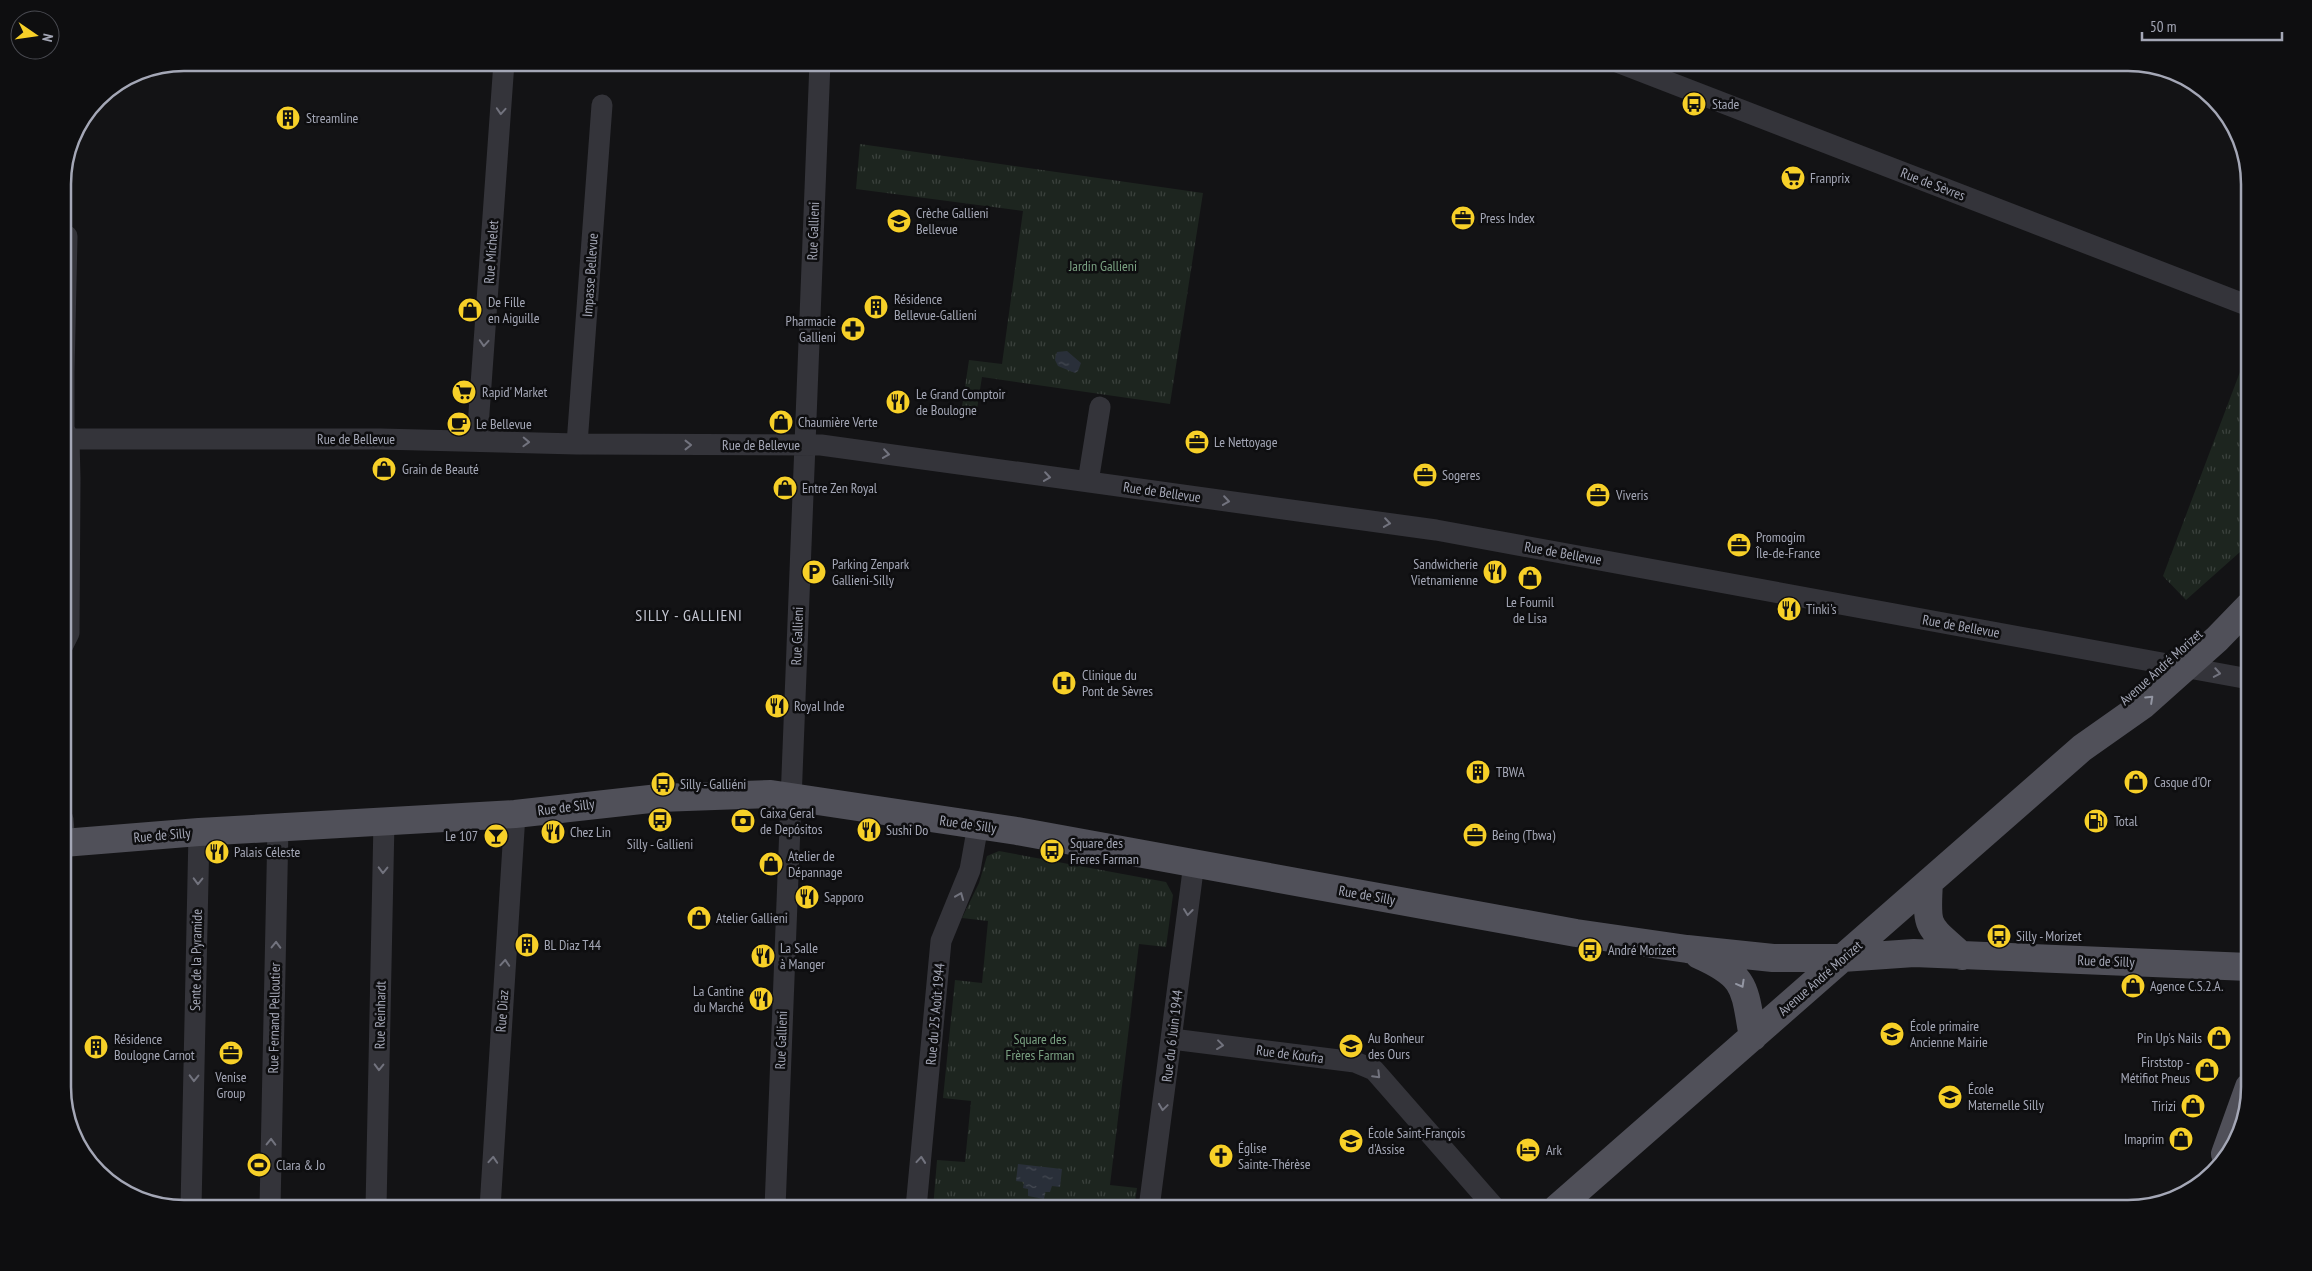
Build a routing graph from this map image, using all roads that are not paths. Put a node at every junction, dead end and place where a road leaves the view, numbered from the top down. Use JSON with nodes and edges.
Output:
{"nodes":[{"id":1,"x":503,"y":71,"type":"edge"},
{"id":2,"x":820,"y":71,"type":"edge"},
{"id":3,"x":1640,"y":71,"type":"edge"},
{"id":4,"x":602,"y":105,"type":"dead end"},
{"id":5,"x":2241,"y":303,"type":"edge"},
{"id":6,"x":1100,"y":407,"type":"dead end"},
{"id":7,"x":71,"y":439,"type":"edge"},
{"id":8,"x":477,"y":441,"type":"junction"},
{"id":9,"x":577,"y":444,"type":"junction"},
{"id":10,"x":805,"y":445,"type":"junction"},
{"id":11,"x":1088,"y":482,"type":"junction"},
{"id":12,"x":2241,"y":601,"type":"edge"},
{"id":13,"x":2241,"y":612,"type":"edge"},
{"id":14,"x":2174,"y":665,"type":"junction"},
{"id":15,"x":2241,"y":677,"type":"edge"},
{"id":16,"x":792,"y":795,"type":"junction"},
{"id":17,"x":515,"y":814,"type":"junction"},
{"id":18,"x":384,"y":821,"type":"junction"},
{"id":19,"x":978,"y":825,"type":"junction"},
{"id":20,"x":278,"y":827,"type":"junction"},
{"id":21,"x":199,"y":832,"type":"junction"},
{"id":22,"x":71,"y":835,"type":"edge"},
{"id":23,"x":1194,"y":863,"type":"junction"},
{"id":24,"x":1929,"y":882,"type":"junction"},
{"id":25,"x":1687,"y":949,"type":"junction"},
{"id":26,"x":1962,"y":956,"type":"junction"},
{"id":27,"x":1842,"y":958,"type":"junction"},
{"id":28,"x":2241,"y":967,"type":"edge"},
{"id":29,"x":1753,"y":1037,"type":"junction"},
{"id":30,"x":1172,"y":1039,"type":"junction"},
{"id":31,"x":191,"y":1200,"type":"edge"},
{"id":32,"x":270,"y":1200,"type":"edge"},
{"id":33,"x":376,"y":1200,"type":"edge"},
{"id":34,"x":491,"y":1200,"type":"edge"},
{"id":35,"x":775,"y":1200,"type":"edge"},
{"id":36,"x":917,"y":1200,"type":"edge"},
{"id":37,"x":1150,"y":1200,"type":"edge"},
{"id":38,"x":1488,"y":1200,"type":"edge"},
{"id":39,"x":1566,"y":1200,"type":"edge"}],
"edges":[{"from":1,"to":8,"type":"street","name":"Rue Michelet","one_way":true},
{"from":2,"to":10,"type":"street","name":"Rue Gallieni"},
{"from":3,"to":5,"type":"street","name":"Rue de Sèvres"},
{"from":4,"to":9,"type":"street","name":"Impasse Bellevue"},
{"from":6,"to":11,"type":"street"},
{"from":7,"to":8,"type":"street","name":"Rue de Bellevue"},
{"from":8,"to":9,"type":"street","name":"Rue de Bellevue","one_way":true},
{"from":9,"to":10,"type":"street","name":"Rue de Bellevue","one_way":true},
{"from":10,"to":11,"type":"street","name":"Rue de Bellevue","one_way":true},
{"from":10,"to":16,"type":"street","name":"Rue Gallieni"},
{"from":11,"to":14,"type":"street","name":"Rue de Bellevue","one_way":true},
{"from":12,"to":14,"type":"main road","name":"Avenue André Morizet"},
{"from":13,"to":14,"type":"main road","name":"Avenue André Morizet"},
{"from":14,"to":15,"type":"street","name":"Rue de Bellevue","one_way":true},
{"from":14,"to":24,"type":"main road","name":"Avenue André Morizet"},
{"from":16,"to":17,"type":"main road","name":"Rue de Silly"},
{"from":16,"to":19,"type":"main road","name":"Rue de Silly"},
{"from":16,"to":35,"type":"street","name":"Rue Gallieni"},
{"from":17,"to":18,"type":"main road","name":"Rue de Silly"},
{"from":34,"to":17,"type":"street","name":"Rue Diaz","one_way":true},
{"from":18,"to":20,"type":"main road","name":"Rue de Silly"},
{"from":18,"to":33,"type":"street","name":"Rue Reinhardt","one_way":true},
{"from":19,"to":23,"type":"main road","name":"Rue de Silly"},
{"from":36,"to":19,"type":"street","name":"Rue du 25 Août 1944","one_way":true},
{"from":20,"to":21,"type":"main road","name":"Rue de Silly"},
{"from":32,"to":20,"type":"street","name":"Rue Fernand Pelloutier","one_way":true},
{"from":21,"to":22,"type":"main road","name":"Rue de Silly"},
{"from":21,"to":31,"type":"street","name":"Sente de la Pyramide","one_way":true},
{"from":23,"to":25,"type":"main road","name":"Rue de Silly"},
{"from":23,"to":30,"type":"street","name":"Rue du 6 Juin 1944","one_way":true},
{"from":24,"to":26,"type":"main road"},
{"from":24,"to":27,"type":"main road","name":"Avenue André Morizet"},
{"from":25,"to":27,"type":"main road","name":"Rue de Silly"},
{"from":25,"to":29,"type":"main road","name":"Rue de Silly","one_way":true},
{"from":26,"to":27,"type":"main road","name":"Rue de Silly"},
{"from":26,"to":28,"type":"main road","name":"Rue de Silly"},
{"from":27,"to":29,"type":"main road","name":"Avenue André Morizet"},
{"from":29,"to":39,"type":"main road","name":"Avenue André Morizet"},
{"from":30,"to":37,"type":"street","name":"Rue du 6 Juin 1944","one_way":true},
{"from":30,"to":38,"type":"street","name":"Rue de Koufra","one_way":true}]}
